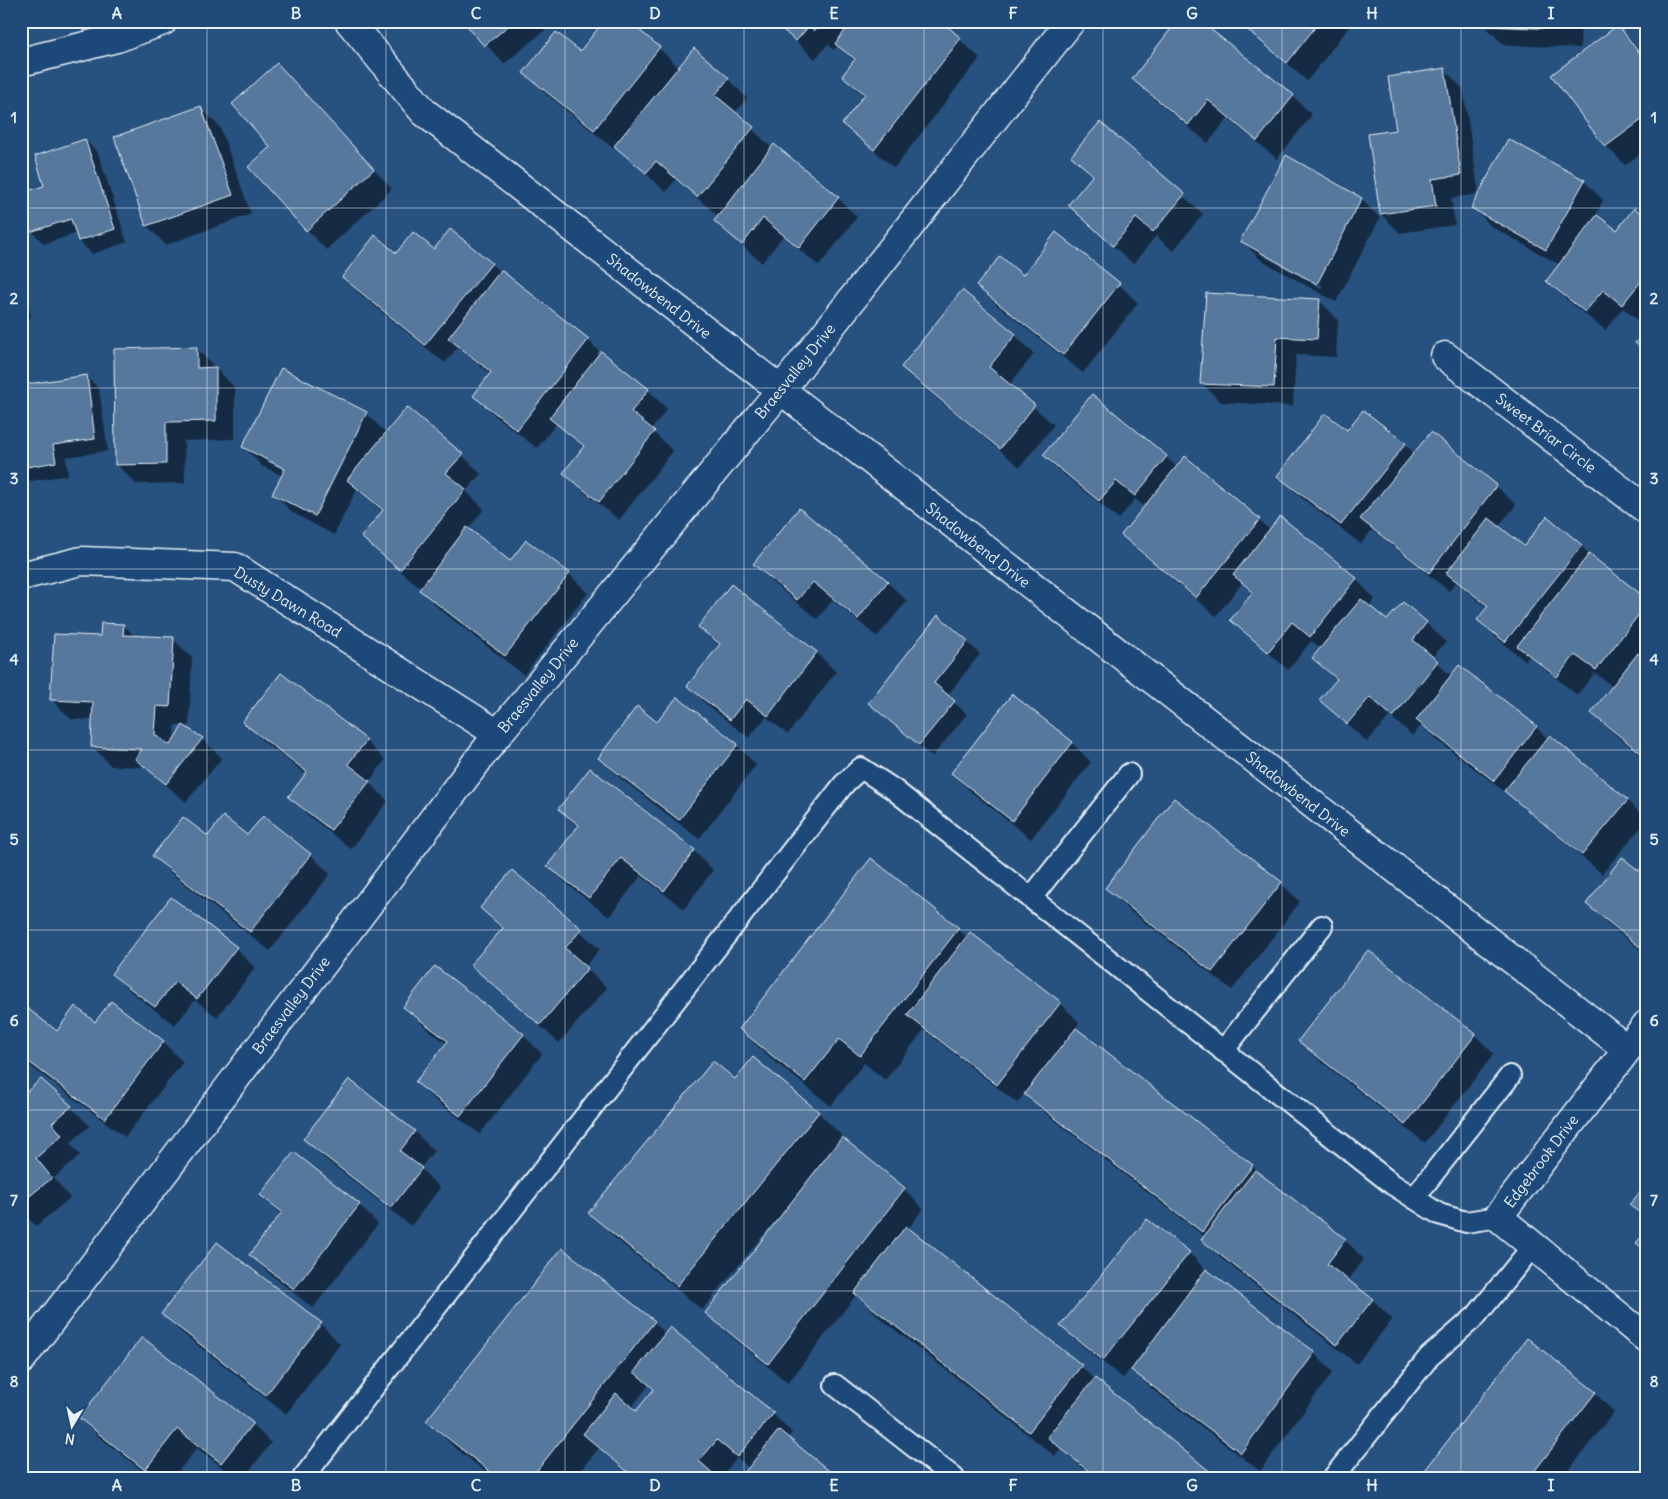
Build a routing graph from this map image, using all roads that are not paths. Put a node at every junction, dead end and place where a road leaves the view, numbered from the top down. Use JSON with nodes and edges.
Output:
{"nodes":[{"id":1,"x":163,"y":21,"type":"edge"},
{"id":2,"x":349,"y":21,"type":"edge"},
{"id":3,"x":1066,"y":23,"type":"edge"},
{"id":4,"x":21,"y":62,"type":"edge"},
{"id":5,"x":1444,"y":356,"type":"dead end"},
{"id":6,"x":780,"y":391,"type":"junction"},
{"id":7,"x":1647,"y":510,"type":"edge"},
{"id":8,"x":21,"y":576,"type":"edge"},
{"id":9,"x":498,"y":734,"type":"junction"},
{"id":10,"x":1129,"y":774,"type":"dead end"},
{"id":11,"x":1031,"y":898,"type":"junction"},
{"id":12,"x":1322,"y":926,"type":"dead end"},
{"id":13,"x":1647,"y":1024,"type":"edge"},
{"id":14,"x":1626,"y":1049,"type":"junction"},
{"id":15,"x":1223,"y":1051,"type":"junction"},
{"id":16,"x":1510,"y":1076,"type":"dead end"},
{"id":17,"x":1414,"y":1198,"type":"junction"},
{"id":18,"x":1498,"y":1217,"type":"junction"},
{"id":19,"x":1533,"y":1246,"type":"junction"},
{"id":20,"x":1647,"y":1339,"type":"edge"},
{"id":21,"x":22,"y":1359,"type":"edge"},
{"id":22,"x":834,"y":1385,"type":"dead end"},
{"id":23,"x":303,"y":1478,"type":"edge"},
{"id":24,"x":954,"y":1478,"type":"edge"},
{"id":25,"x":1333,"y":1478,"type":"edge"}],
"edges":[{"from":1,"to":4,"type":"street"},
{"from":2,"to":6,"type":"street","name":"Shadowbend Drive"},
{"from":3,"to":6,"type":"street","name":"Braesvalley Drive"},
{"from":5,"to":7,"type":"street","name":"Sweet Briar Circle"},
{"from":6,"to":9,"type":"street","name":"Braesvalley Drive"},
{"from":6,"to":14,"type":"street","name":"Shadowbend Drive"},
{"from":8,"to":9,"type":"street","name":"Dusty Dawn Road"},
{"from":9,"to":21,"type":"street","name":"Braesvalley Drive"},
{"from":10,"to":11,"type":"lane"},
{"from":11,"to":15,"type":"lane"},
{"from":11,"to":23,"type":"lane"},
{"from":12,"to":15,"type":"lane"},
{"from":13,"to":14,"type":"street","name":"Edgebrook Drive"},
{"from":14,"to":18,"type":"street","name":"Edgebrook Drive"},
{"from":15,"to":17,"type":"lane"},
{"from":16,"to":17,"type":"lane"},
{"from":17,"to":18,"type":"lane"},
{"from":18,"to":19,"type":"street","name":"Edgebrook Drive"},
{"from":19,"to":20,"type":"street","name":"Edgebrook Drive"},
{"from":19,"to":25,"type":"lane"},
{"from":22,"to":24,"type":"lane"}]}
